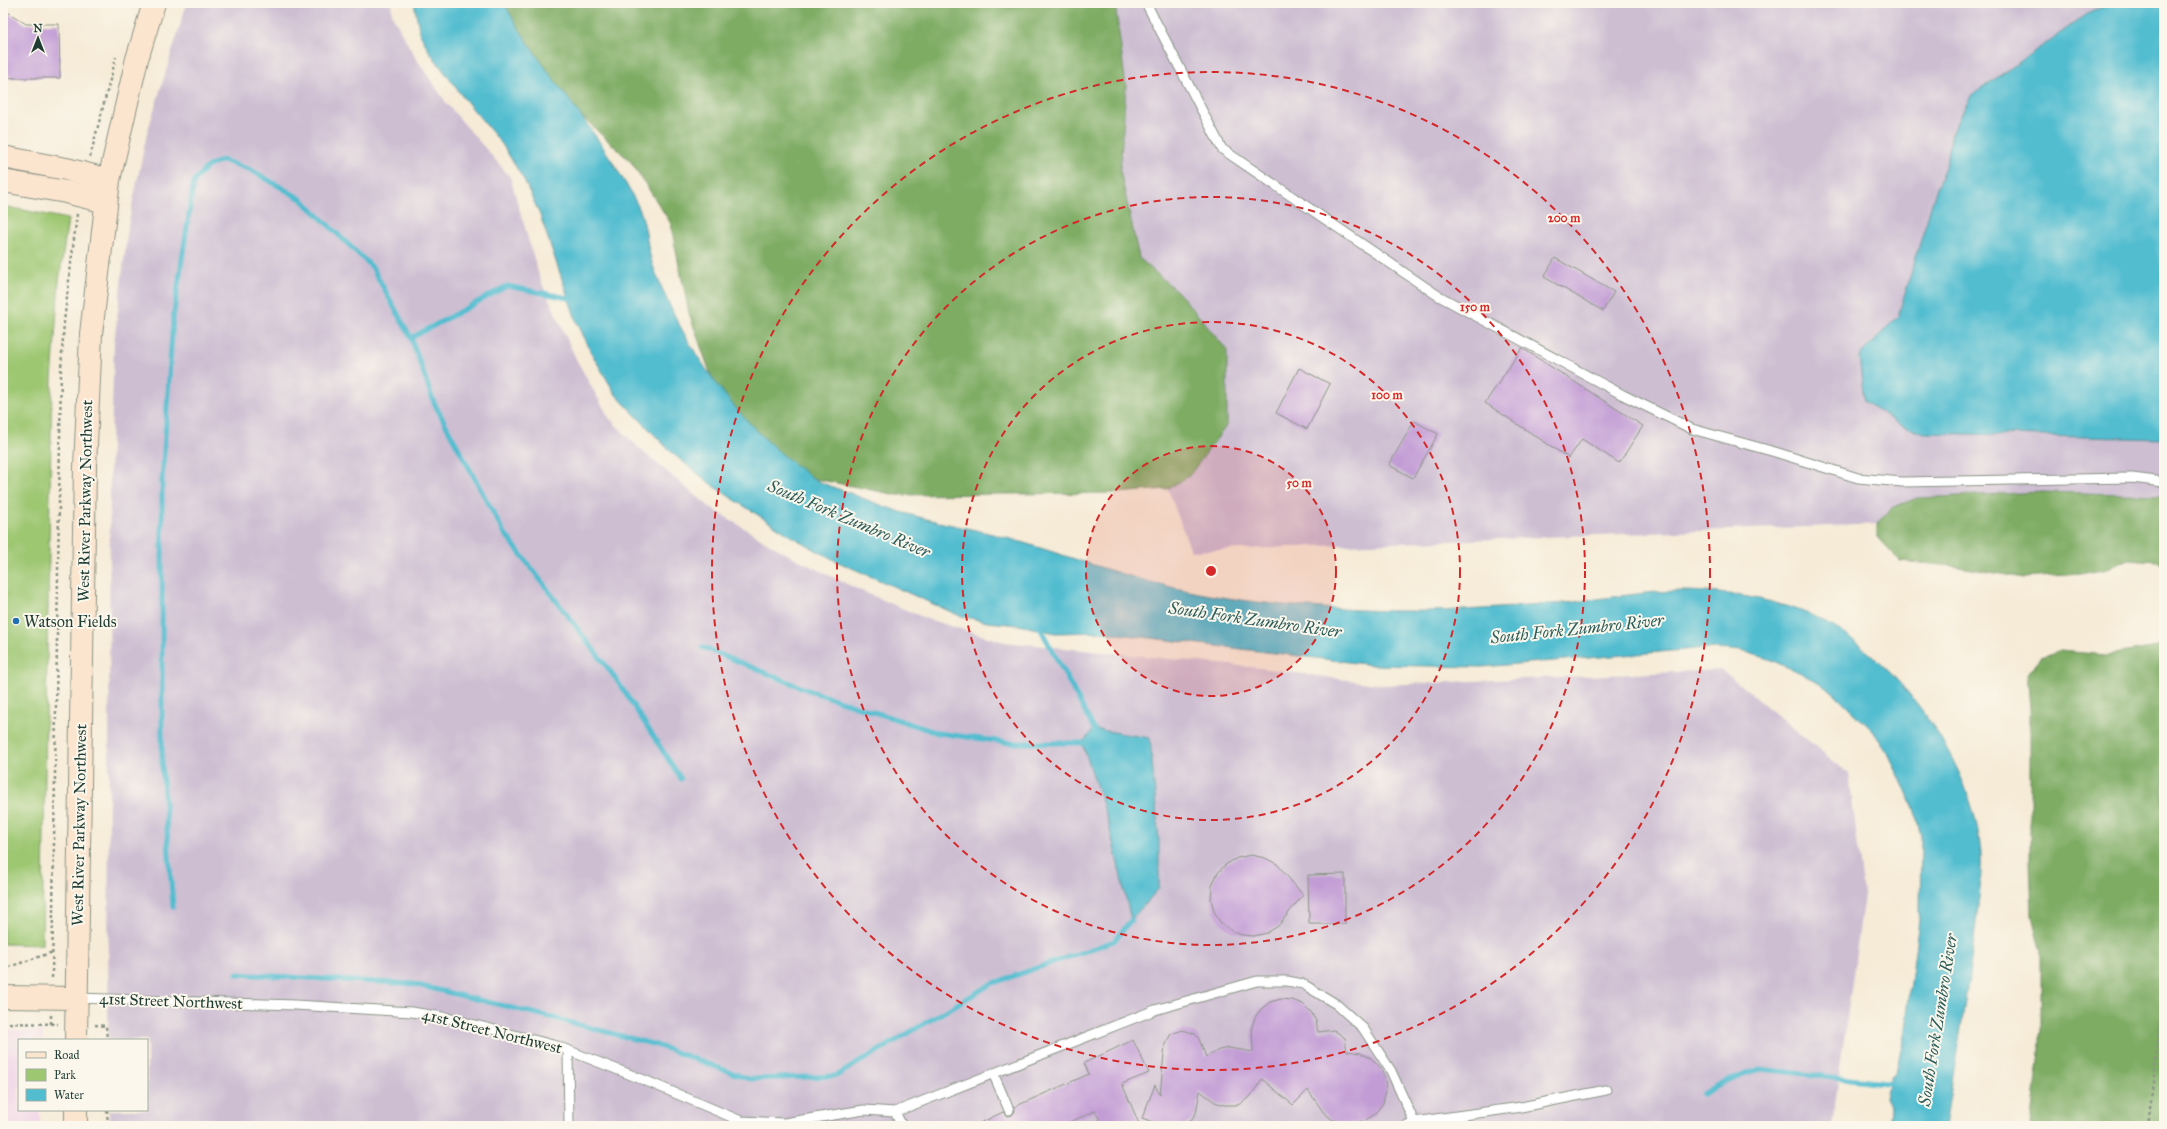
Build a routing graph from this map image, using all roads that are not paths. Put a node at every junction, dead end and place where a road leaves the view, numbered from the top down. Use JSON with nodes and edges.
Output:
{"nodes":[{"id":1,"x":154,"y":3,"type":"edge"},
{"id":2,"x":1146,"y":3,"type":"edge"},
{"id":3,"x":3,"y":157,"type":"edge"},
{"id":4,"x":109,"y":180,"type":"junction"},
{"id":5,"x":3,"y":181,"type":"edge"},
{"id":6,"x":106,"y":202,"type":"junction"},
{"id":7,"x":2164,"y":482,"type":"edge"},
{"id":8,"x":3,"y":997,"type":"edge"},
{"id":9,"x":76,"y":998,"type":"junction"},
{"id":10,"x":76,"y":1039,"type":"edge"},
{"id":11,"x":568,"y":1050,"type":"junction"},
{"id":12,"x":993,"y":1073,"type":"junction"},
{"id":13,"x":1606,"y":1090,"type":"dead end"},
{"id":14,"x":1009,"y":1110,"type":"dead end"},
{"id":15,"x":76,"y":1111,"type":"edge"},
{"id":16,"x":895,"y":1112,"type":"junction"},
{"id":17,"x":741,"y":1123,"type":"edge"},
{"id":18,"x":1412,"y":1125,"type":"edge"},
{"id":19,"x":76,"y":1126,"type":"edge"},
{"id":20,"x":569,"y":1126,"type":"edge"},
{"id":21,"x":902,"y":1126,"type":"edge"}],
"edges":[{"from":1,"to":4,"type":"main road","name":"West River Parkway Northwest"},
{"from":2,"to":7,"type":"lane"},
{"from":3,"to":4,"type":"main road"},
{"from":4,"to":6,"type":"main road","name":"West River Parkway Northwest"},
{"from":5,"to":6,"type":"main road"},
{"from":6,"to":9,"type":"main road","name":"West River Parkway Northwest"},
{"from":8,"to":9,"type":"main road","name":"41st Street Northwest"},
{"from":9,"to":10,"type":"main road","name":"West River Parkway Northwest"},
{"from":9,"to":11,"type":"lane","name":"41st Street Northwest"},
{"from":11,"to":17,"type":"lane","name":"41st Street Northwest"},
{"from":11,"to":20,"type":"lane"},
{"from":12,"to":14,"type":"lane"},
{"from":12,"to":16,"type":"lane"},
{"from":12,"to":18,"type":"lane"},
{"from":13,"to":18,"type":"lane"},
{"from":15,"to":19,"type":"main road"},
{"from":16,"to":17,"type":"lane","name":"41st Street Northwest"},
{"from":16,"to":21,"type":"lane"}]}
